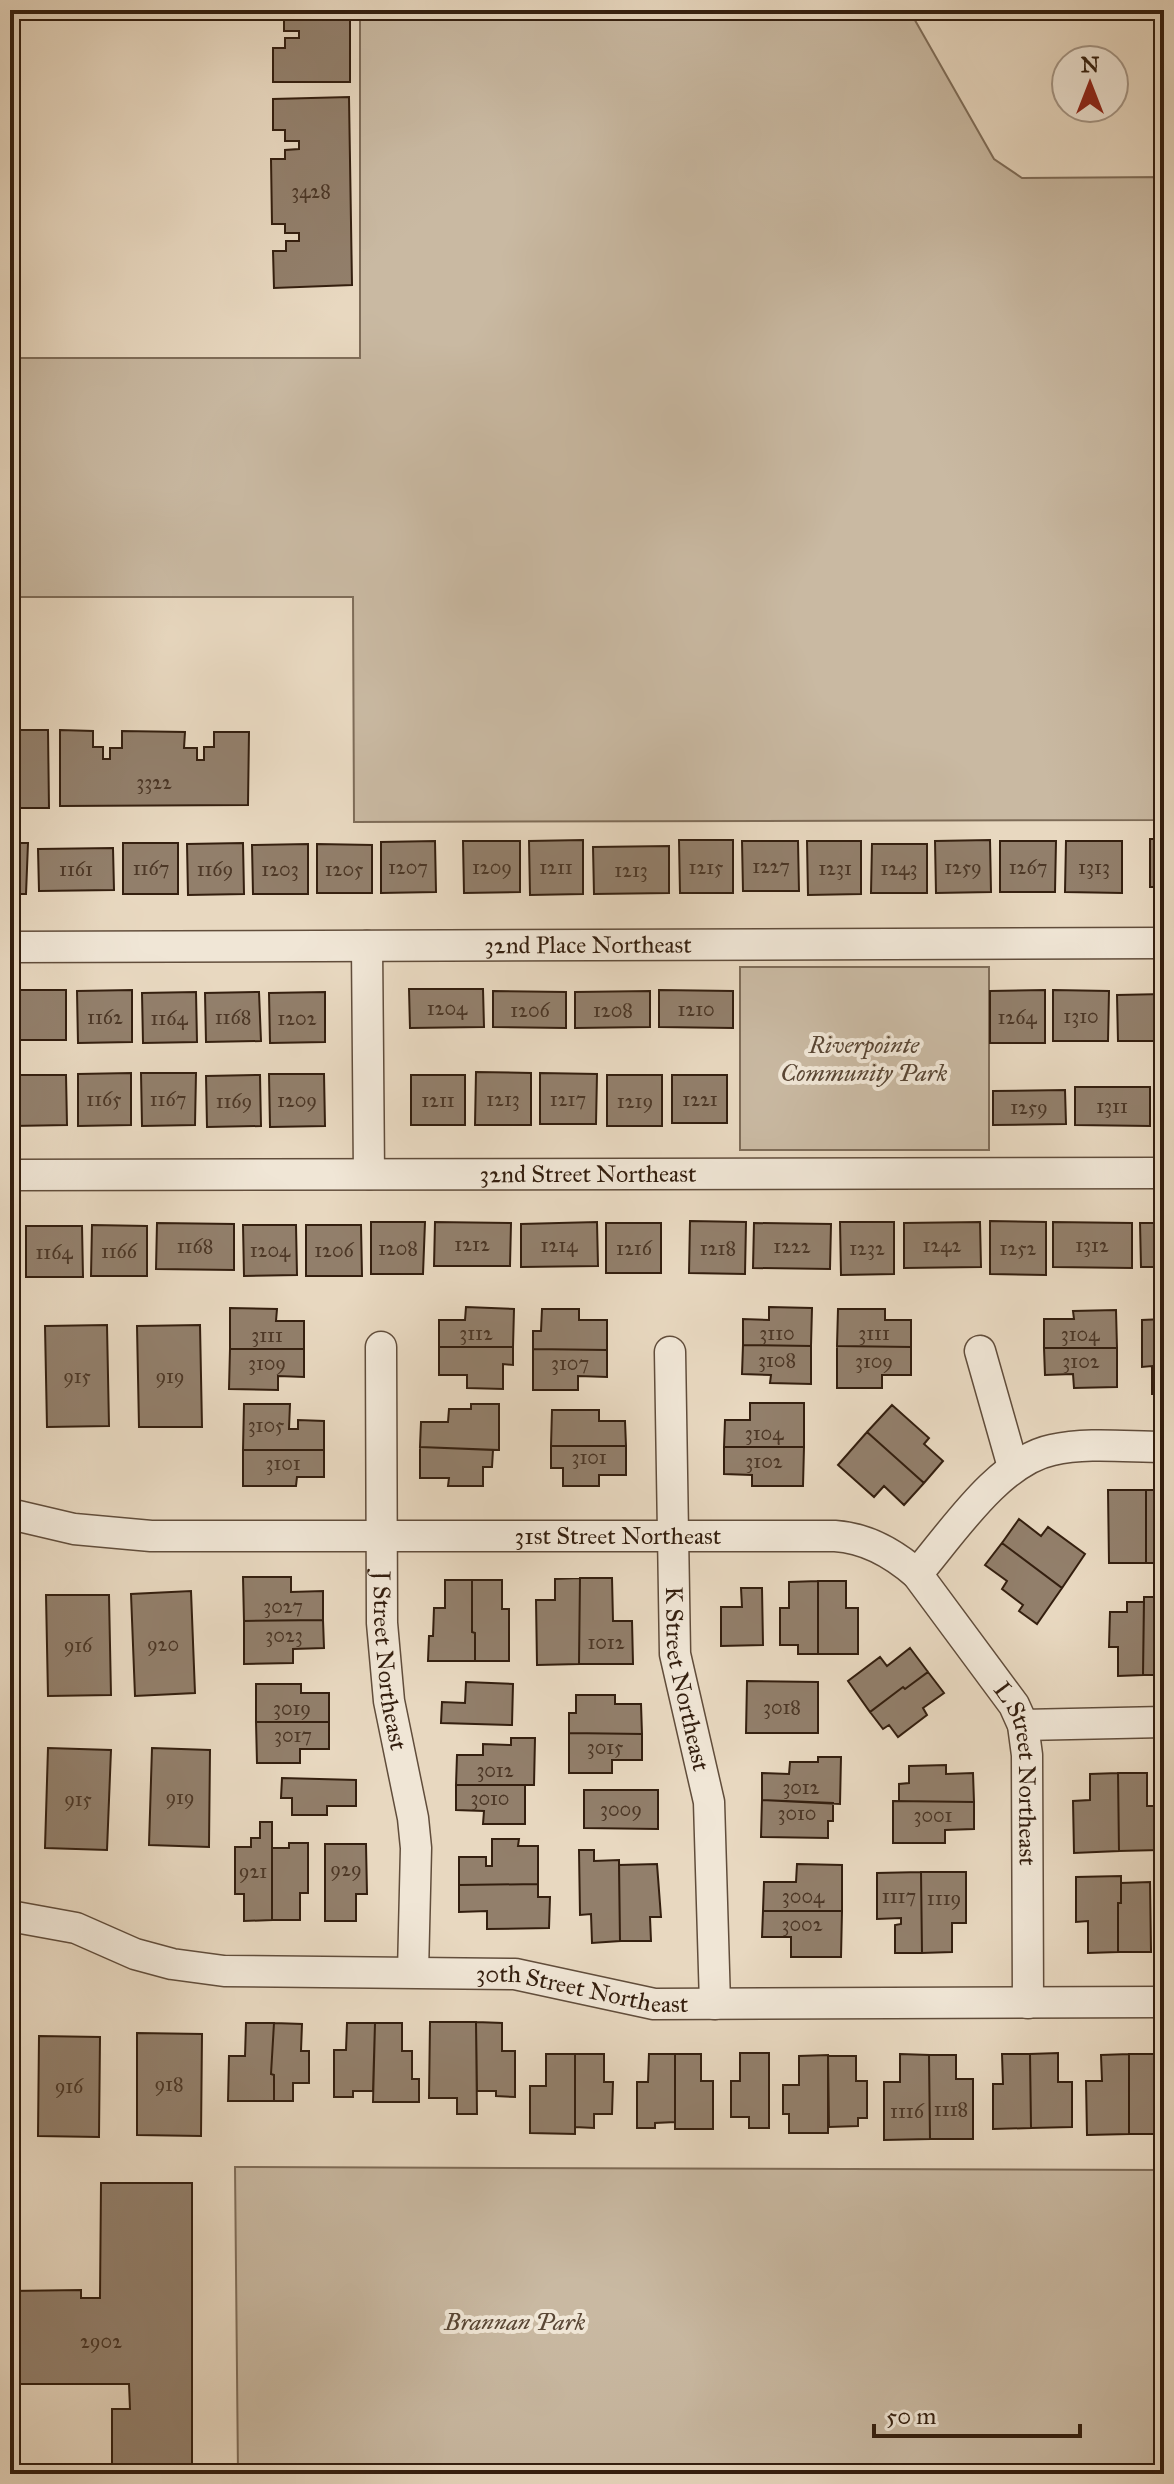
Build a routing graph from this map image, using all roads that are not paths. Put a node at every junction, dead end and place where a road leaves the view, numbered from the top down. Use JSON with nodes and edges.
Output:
{"nodes":[{"id":1,"x":1164,"y":943,"type":"edge"},
{"id":2,"x":367,"y":946,"type":"junction"},
{"id":3,"x":10,"y":947,"type":"edge"},
{"id":4,"x":1164,"y":1173,"type":"edge"},
{"id":5,"x":369,"y":1174,"type":"junction"},
{"id":6,"x":10,"y":1175,"type":"edge"},
{"id":7,"x":381,"y":1347,"type":"dead end"},
{"id":8,"x":980,"y":1351,"type":"dead end"},
{"id":9,"x":670,"y":1352,"type":"dead end"},
{"id":10,"x":1164,"y":1447,"type":"edge"},
{"id":11,"x":1013,"y":1467,"type":"junction"},
{"id":12,"x":10,"y":1514,"type":"edge"},
{"id":13,"x":673,"y":1535,"type":"junction"},
{"id":14,"x":381,"y":1536,"type":"junction"},
{"id":15,"x":917,"y":1574,"type":"junction"},
{"id":16,"x":1164,"y":1722,"type":"edge"},
{"id":17,"x":1023,"y":1725,"type":"junction"},
{"id":18,"x":10,"y":1916,"type":"edge"},
{"id":19,"x":413,"y":1972,"type":"junction"},
{"id":20,"x":1164,"y":2002,"type":"edge"},
{"id":21,"x":1028,"y":2003,"type":"junction"},
{"id":22,"x":715,"y":2004,"type":"junction"}],
"edges":[{"from":1,"to":2,"type":"street","name":"32nd Place Northeast"},
{"from":2,"to":3,"type":"street","name":"32nd Place Northeast"},
{"from":2,"to":5,"type":"street"},
{"from":4,"to":5,"type":"street","name":"32nd Street Northeast"},
{"from":5,"to":6,"type":"street","name":"32nd Street Northeast"},
{"from":7,"to":14,"type":"street","name":"J Street Northeast"},
{"from":8,"to":11,"type":"street"},
{"from":9,"to":13,"type":"street","name":"K Street Northeast"},
{"from":10,"to":11,"type":"street"},
{"from":11,"to":15,"type":"street"},
{"from":12,"to":14,"type":"street","name":"31st Street Northeast"},
{"from":13,"to":14,"type":"street","name":"31st Street Northeast"},
{"from":13,"to":15,"type":"street","name":"31st Street Northeast"},
{"from":13,"to":22,"type":"street","name":"K Street Northeast"},
{"from":14,"to":19,"type":"street","name":"J Street Northeast"},
{"from":15,"to":17,"type":"street","name":"L Street Northeast"},
{"from":16,"to":17,"type":"street"},
{"from":17,"to":21,"type":"street","name":"L Street Northeast"},
{"from":18,"to":19,"type":"street","name":"30th Street Northeast"},
{"from":19,"to":22,"type":"street","name":"30th Street Northeast"},
{"from":20,"to":21,"type":"street","name":"30th Street Northeast"},
{"from":21,"to":22,"type":"street","name":"30th Street Northeast"}]}
